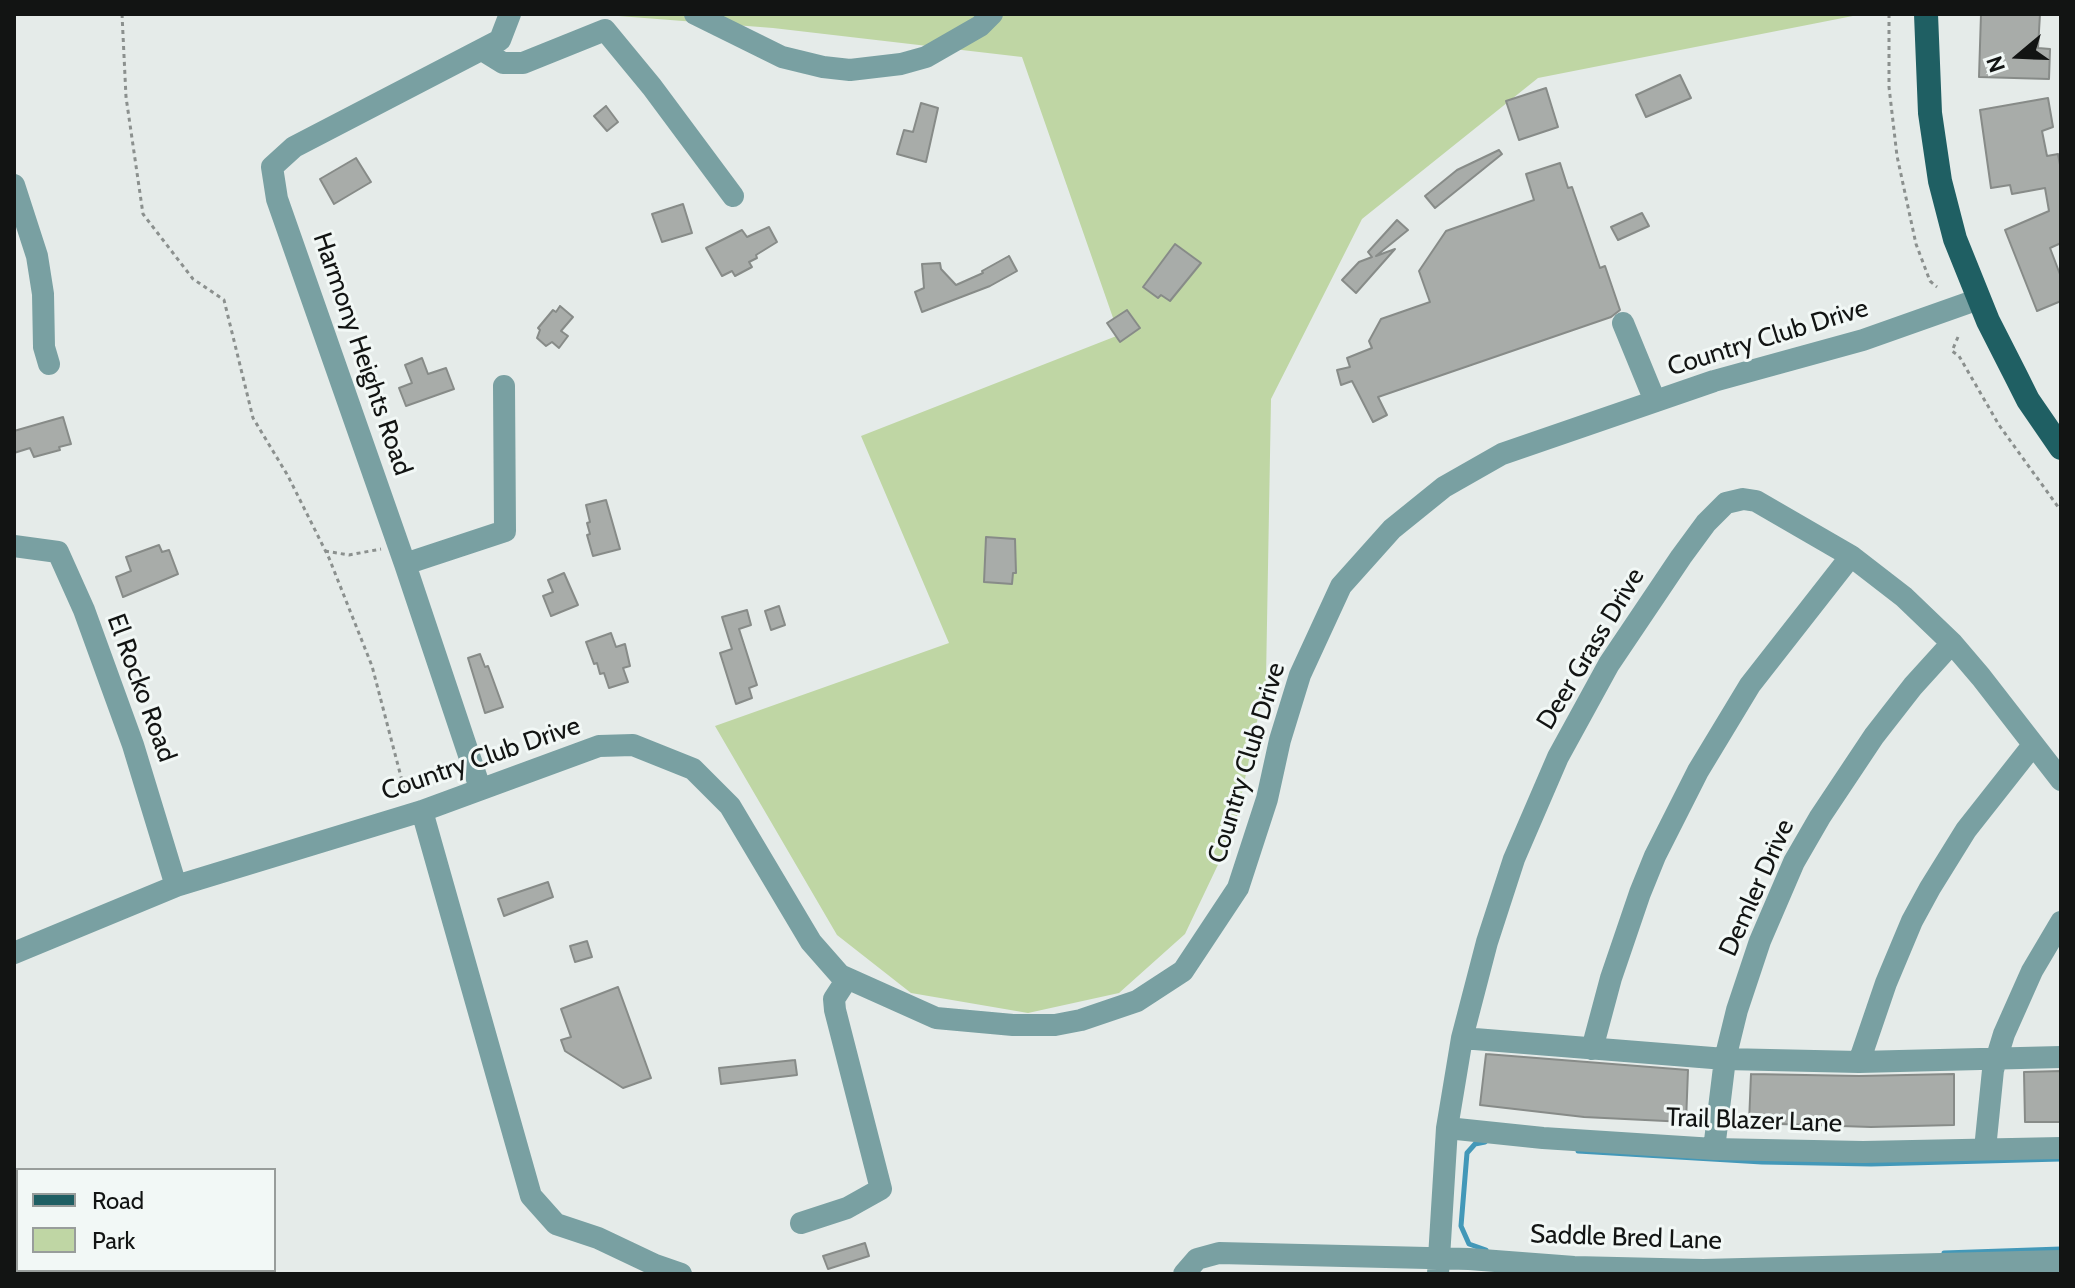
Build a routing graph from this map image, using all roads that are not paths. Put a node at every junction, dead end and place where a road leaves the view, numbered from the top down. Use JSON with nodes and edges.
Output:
{"nodes":[{"id":1,"x":510,"y":14,"type":"edge"},
{"id":2,"x":695,"y":14,"type":"edge"},
{"id":3,"x":992,"y":14,"type":"edge"},
{"id":4,"x":1926,"y":14,"type":"edge"},
{"id":5,"x":482,"y":50,"type":"junction"},
{"id":6,"x":14,"y":185,"type":"edge"},
{"id":7,"x":733,"y":196,"type":"dead end"},
{"id":8,"x":1979,"y":299,"type":"junction"},
{"id":9,"x":1623,"y":323,"type":"dead end"},
{"id":10,"x":49,"y":364,"type":"dead end"},
{"id":11,"x":504,"y":386,"type":"dead end"},
{"id":12,"x":1655,"y":401,"type":"junction"},
{"id":13,"x":2061,"y":448,"type":"edge"},
{"id":14,"x":14,"y":546,"type":"edge"},
{"id":15,"x":1851,"y":556,"type":"junction"},
{"id":16,"x":405,"y":564,"type":"junction"},
{"id":17,"x":1952,"y":643,"type":"junction"},
{"id":18,"x":2033,"y":745,"type":"junction"},
{"id":19,"x":2061,"y":780,"type":"edge"},
{"id":20,"x":480,"y":788,"type":"junction"},
{"id":21,"x":417,"y":812,"type":"junction"},
{"id":22,"x":176,"y":886,"type":"junction"},
{"id":23,"x":2061,"y":922,"type":"edge"},
{"id":24,"x":14,"y":953,"type":"edge"},
{"id":25,"x":847,"y":979,"type":"junction"},
{"id":26,"x":1462,"y":1038,"type":"junction"},
{"id":27,"x":1592,"y":1049,"type":"junction"},
{"id":28,"x":2061,"y":1057,"type":"edge"},
{"id":29,"x":1725,"y":1059,"type":"junction"},
{"id":30,"x":1996,"y":1059,"type":"junction"},
{"id":31,"x":1859,"y":1062,"type":"junction"},
{"id":32,"x":1447,"y":1128,"type":"junction"},
{"id":33,"x":2061,"y":1148,"type":"edge"},
{"id":34,"x":1714,"y":1149,"type":"junction"},
{"id":35,"x":1985,"y":1149,"type":"junction"},
{"id":36,"x":801,"y":1223,"type":"dead end"},
{"id":37,"x":2061,"y":1261,"type":"edge"},
{"id":38,"x":1438,"y":1266,"type":"edge"},
{"id":39,"x":1188,"y":1268,"type":"edge"},
{"id":40,"x":1960,"y":1269,"type":"edge"},
{"id":41,"x":1703,"y":1272,"type":"edge"},
{"id":42,"x":681,"y":1274,"type":"edge"}],
"edges":[{"from":1,"to":5,"type":"street"},
{"from":2,"to":3,"type":"street"},
{"from":4,"to":8,"type":"main road"},
{"from":5,"to":7,"type":"street"},
{"from":5,"to":16,"type":"street","name":"Harmony Heights Road"},
{"from":6,"to":10,"type":"street"},
{"from":8,"to":12,"type":"street","name":"Country Club Drive"},
{"from":8,"to":13,"type":"main road"},
{"from":9,"to":12,"type":"street"},
{"from":11,"to":16,"type":"street"},
{"from":12,"to":25,"type":"street","name":"Country Club Drive"},
{"from":14,"to":22,"type":"street","name":"El Rocko Road"},
{"from":15,"to":17,"type":"street","name":"Deer Grass Drive"},
{"from":15,"to":26,"type":"street","name":"Deer Grass Drive"},
{"from":15,"to":27,"type":"street"},
{"from":16,"to":20,"type":"street","name":"Harmony Heights Road"},
{"from":17,"to":18,"type":"street","name":"Deer Grass Drive"},
{"from":17,"to":29,"type":"street","name":"Demler Drive"},
{"from":18,"to":19,"type":"street","name":"Deer Grass Drive"},
{"from":18,"to":31,"type":"street"},
{"from":20,"to":21,"type":"street","name":"Country Club Drive"},
{"from":20,"to":25,"type":"street","name":"Country Club Drive"},
{"from":21,"to":22,"type":"street","name":"Country Club Drive"},
{"from":21,"to":42,"type":"street"},
{"from":22,"to":24,"type":"street","name":"Country Club Drive"},
{"from":23,"to":30,"type":"street"},
{"from":25,"to":36,"type":"street"},
{"from":26,"to":27,"type":"street"},
{"from":26,"to":32,"type":"street","name":"Deer Grass Drive"},
{"from":27,"to":29,"type":"street"},
{"from":28,"to":30,"type":"street"},
{"from":29,"to":31,"type":"street"},
{"from":29,"to":34,"type":"street","name":"Demler Drive"},
{"from":30,"to":31,"type":"street"},
{"from":30,"to":35,"type":"street"},
{"from":32,"to":34,"type":"street","name":"Trail Blazer Lane"},
{"from":32,"to":38,"type":"street","name":"Deer Grass Drive"},
{"from":33,"to":35,"type":"street","name":"Trail Blazer Lane"},
{"from":34,"to":35,"type":"street","name":"Trail Blazer Lane"},
{"from":37,"to":40,"type":"street","name":"Saddle Bred Lane"},
{"from":38,"to":39,"type":"street","name":"Saddle Bred Lane"},
{"from":38,"to":41,"type":"street","name":"Saddle Bred Lane"},
{"from":40,"to":41,"type":"street","name":"Saddle Bred Lane"}]}
